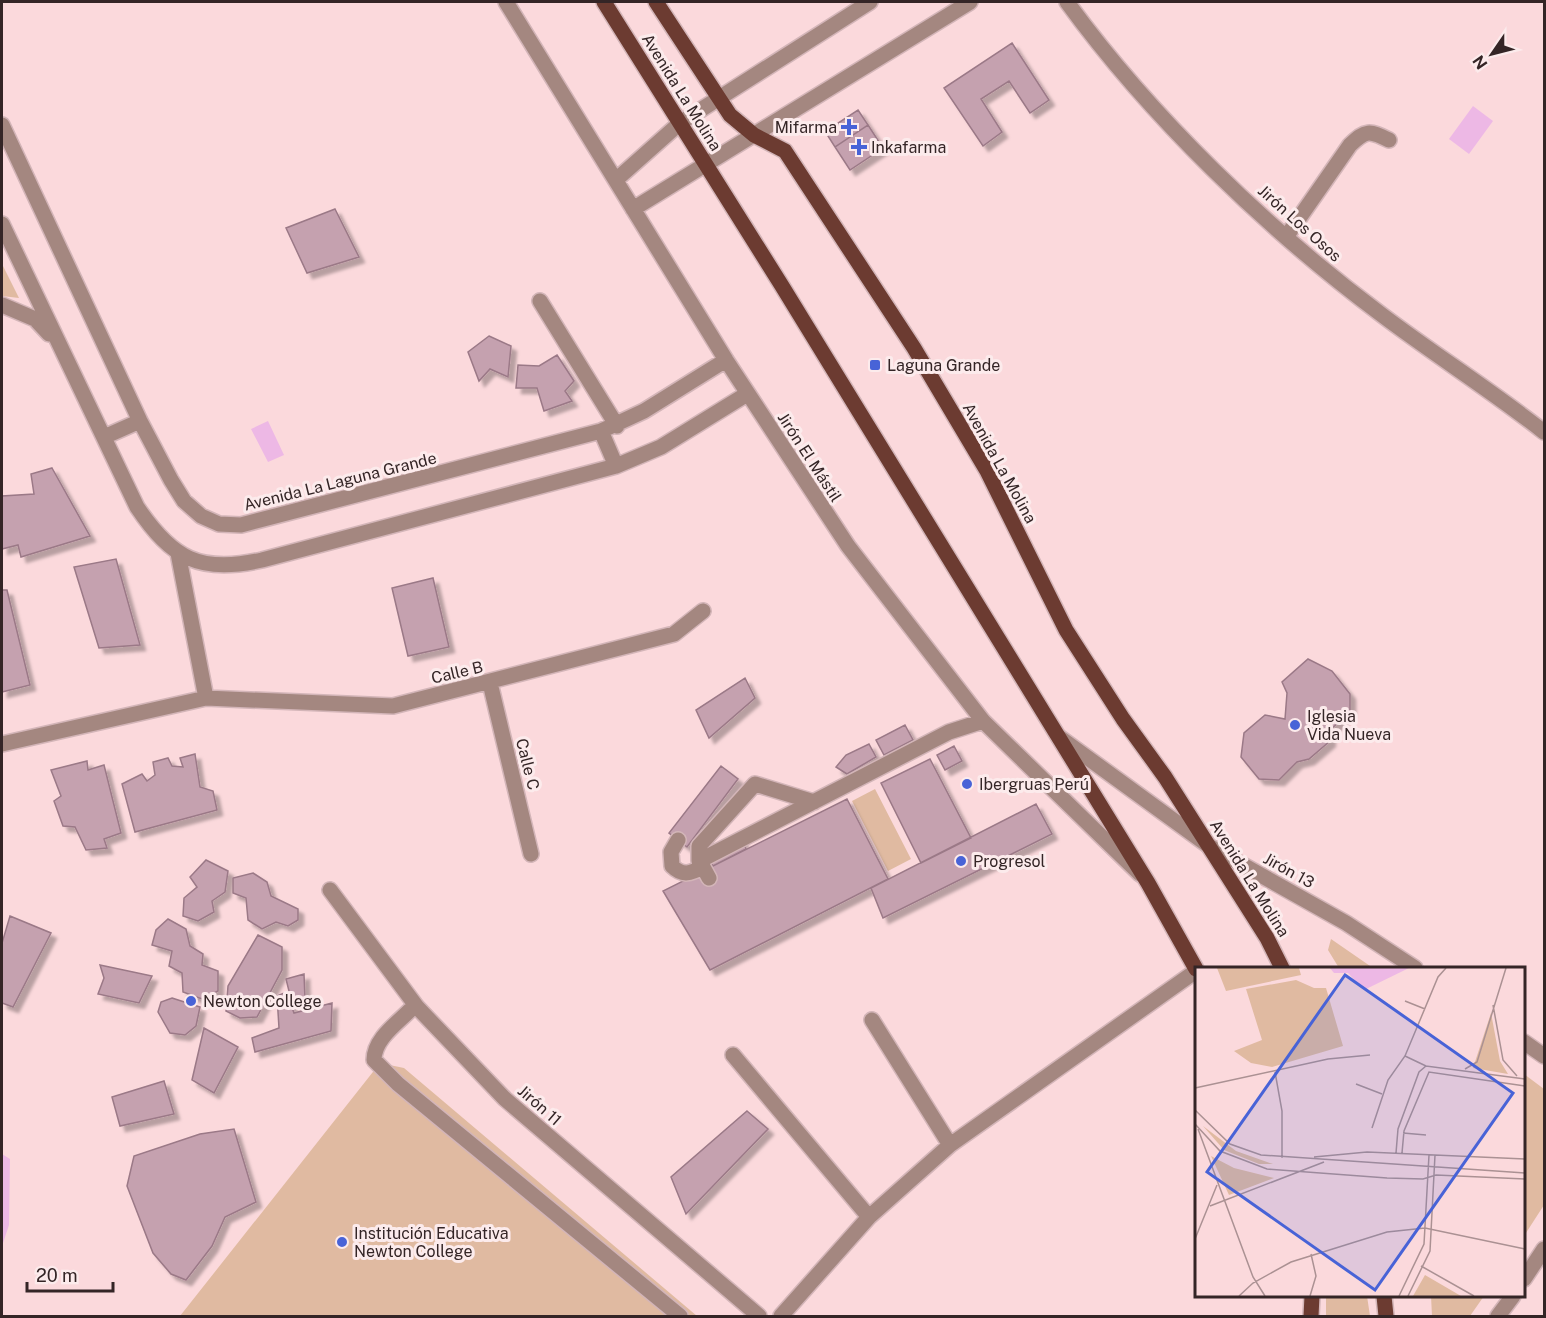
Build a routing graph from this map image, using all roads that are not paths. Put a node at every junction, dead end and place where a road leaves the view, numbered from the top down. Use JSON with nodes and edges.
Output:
{"nodes":[{"id":1,"x":506,"y":2,"type":"edge"},
{"id":2,"x":604,"y":2,"type":"edge"},
{"id":3,"x":656,"y":2,"type":"edge"},
{"id":4,"x":870,"y":2,"type":"edge"},
{"id":5,"x":970,"y":2,"type":"edge"},
{"id":6,"x":1067,"y":2,"type":"edge"},
{"id":7,"x":717,"y":98,"type":"junction"},
{"id":8,"x":680,"y":123,"type":"junction"},
{"id":9,"x":2,"y":125,"type":"edge"},
{"id":10,"x":754,"y":135,"type":"junction"},
{"id":11,"x":1389,"y":140,"type":"dead end"},
{"id":12,"x":706,"y":165,"type":"junction"},
{"id":13,"x":617,"y":179,"type":"junction"},
{"id":14,"x":633,"y":209,"type":"junction"},
{"id":15,"x":2,"y":224,"type":"edge"},
{"id":16,"x":1286,"y":237,"type":"junction"},
{"id":17,"x":540,"y":301,"type":"dead end"},
{"id":18,"x":2,"y":305,"type":"edge"},
{"id":19,"x":58,"y":343,"type":"junction"},
{"id":20,"x":726,"y":360,"type":"junction"},
{"id":21,"x":747,"y":394,"type":"junction"},
{"id":22,"x":140,"y":421,"type":"junction"},
{"id":23,"x":617,"y":426,"type":"junction"},
{"id":24,"x":601,"y":431,"type":"junction"},
{"id":25,"x":1545,"y":432,"type":"edge"},
{"id":26,"x":104,"y":437,"type":"junction"},
{"id":27,"x":616,"y":466,"type":"junction"},
{"id":28,"x":178,"y":553,"type":"junction"},
{"id":29,"x":703,"y":611,"type":"dead end"},
{"id":30,"x":490,"y":683,"type":"junction"},
{"id":31,"x":206,"y":698,"type":"junction"},
{"id":32,"x":983,"y":721,"type":"junction"},
{"id":33,"x":1059,"y":737,"type":"junction"},
{"id":34,"x":2,"y":744,"type":"edge"},
{"id":35,"x":814,"y":801,"type":"junction"},
{"id":36,"x":678,"y":840,"type":"dead end"},
{"id":37,"x":1209,"y":846,"type":"junction"},
{"id":38,"x":531,"y":854,"type":"dead end"},
{"id":39,"x":710,"y":878,"type":"dead end"},
{"id":40,"x":1148,"y":883,"type":"junction"},
{"id":41,"x":330,"y":890,"type":"dead end"},
{"id":42,"x":1195,"y":967,"type":"edge"},
{"id":43,"x":1281,"y":967,"type":"edge"},
{"id":44,"x":1412,"y":967,"type":"edge"},
{"id":45,"x":1195,"y":971,"type":"edge"},
{"id":46,"x":415,"y":1005,"type":"junction"},
{"id":47,"x":872,"y":1020,"type":"dead end"},
{"id":48,"x":1525,"y":1043,"type":"edge"},
{"id":49,"x":733,"y":1055,"type":"dead end"},
{"id":50,"x":1545,"y":1056,"type":"edge"},
{"id":51,"x":950,"y":1145,"type":"junction"},
{"id":52,"x":869,"y":1217,"type":"junction"},
{"id":53,"x":1545,"y":1249,"type":"edge"},
{"id":54,"x":1525,"y":1279,"type":"edge"},
{"id":55,"x":1311,"y":1297,"type":"edge"},
{"id":56,"x":1384,"y":1297,"type":"edge"},
{"id":57,"x":1512,"y":1297,"type":"edge"},
{"id":58,"x":680,"y":1317,"type":"edge"},
{"id":59,"x":759,"y":1317,"type":"edge"},
{"id":60,"x":781,"y":1317,"type":"edge"},
{"id":61,"x":1311,"y":1317,"type":"edge"},
{"id":62,"x":1386,"y":1317,"type":"edge"},
{"id":63,"x":1498,"y":1317,"type":"edge"}],
"edges":[{"from":1,"to":13,"type":"street","name":"Jirón El Mástil"},
{"from":2,"to":8,"type":"main road","name":"Avenida La Molina"},
{"from":3,"to":7,"type":"main road","name":"Avenida La Molina"},
{"from":4,"to":7,"type":"street"},
{"from":5,"to":10,"type":"street"},
{"from":6,"to":16,"type":"street","name":"Jirón Los Osos"},
{"from":7,"to":8,"type":"street"},
{"from":7,"to":10,"type":"main road","name":"Avenida La Molina"},
{"from":8,"to":12,"type":"main road","name":"Avenida La Molina"},
{"from":8,"to":13,"type":"street"},
{"from":9,"to":22,"type":"street","name":"Avenida La Laguna Grande"},
{"from":10,"to":12,"type":"street"},
{"from":10,"to":37,"type":"main road","name":"Avenida La Molina"},
{"from":11,"to":16,"type":"street"},
{"from":12,"to":14,"type":"street"},
{"from":12,"to":33,"type":"main road","name":"Avenida La Molina"},
{"from":13,"to":14,"type":"street","name":"Jirón El Mástil"},
{"from":14,"to":20,"type":"street","name":"Jirón El Mástil"},
{"from":15,"to":19,"type":"street"},
{"from":16,"to":25,"type":"street","name":"Jirón Los Osos"},
{"from":17,"to":23,"type":"street"},
{"from":18,"to":19,"type":"street"},
{"from":19,"to":26,"type":"street"},
{"from":20,"to":21,"type":"street","name":"Jirón El Mástil"},
{"from":20,"to":23,"type":"street","name":"Avenida La Laguna Grande"},
{"from":21,"to":27,"type":"street"},
{"from":21,"to":32,"type":"street","name":"Jirón El Mástil"},
{"from":22,"to":24,"type":"street","name":"Avenida La Laguna Grande"},
{"from":22,"to":26,"type":"street"},
{"from":23,"to":24,"type":"street","name":"Avenida La Laguna Grande"},
{"from":24,"to":27,"type":"street"},
{"from":26,"to":28,"type":"street"},
{"from":27,"to":28,"type":"street"},
{"from":28,"to":31,"type":"street"},
{"from":29,"to":30,"type":"street","name":"Calle B"},
{"from":30,"to":31,"type":"street","name":"Calle B"},
{"from":30,"to":38,"type":"street","name":"Calle C"},
{"from":31,"to":34,"type":"street","name":"Calle B"},
{"from":32,"to":35,"type":"street"},
{"from":32,"to":40,"type":"street","name":"Jirón El Mástil"},
{"from":33,"to":37,"type":"street","name":"Jirón 13"},
{"from":33,"to":40,"type":"main road","name":"Avenida La Molina"},
{"from":35,"to":35,"type":"street"},
{"from":36,"to":39,"type":"street"},
{"from":37,"to":43,"type":"main road","name":"Avenida La Molina"},
{"from":37,"to":44,"type":"street","name":"Jirón 13"},
{"from":40,"to":42,"type":"main road","name":"Avenida La Molina"},
{"from":41,"to":46,"type":"street","name":"Jirón 11"},
{"from":45,"to":51,"type":"street"},
{"from":46,"to":58,"type":"street"},
{"from":46,"to":59,"type":"street","name":"Jirón 11"},
{"from":47,"to":51,"type":"street"},
{"from":48,"to":50,"type":"street"},
{"from":49,"to":52,"type":"street"},
{"from":51,"to":52,"type":"street"},
{"from":52,"to":60,"type":"street"},
{"from":53,"to":54,"type":"street"},
{"from":55,"to":61,"type":"main road"},
{"from":56,"to":62,"type":"main road"},
{"from":57,"to":63,"type":"street"}]}
